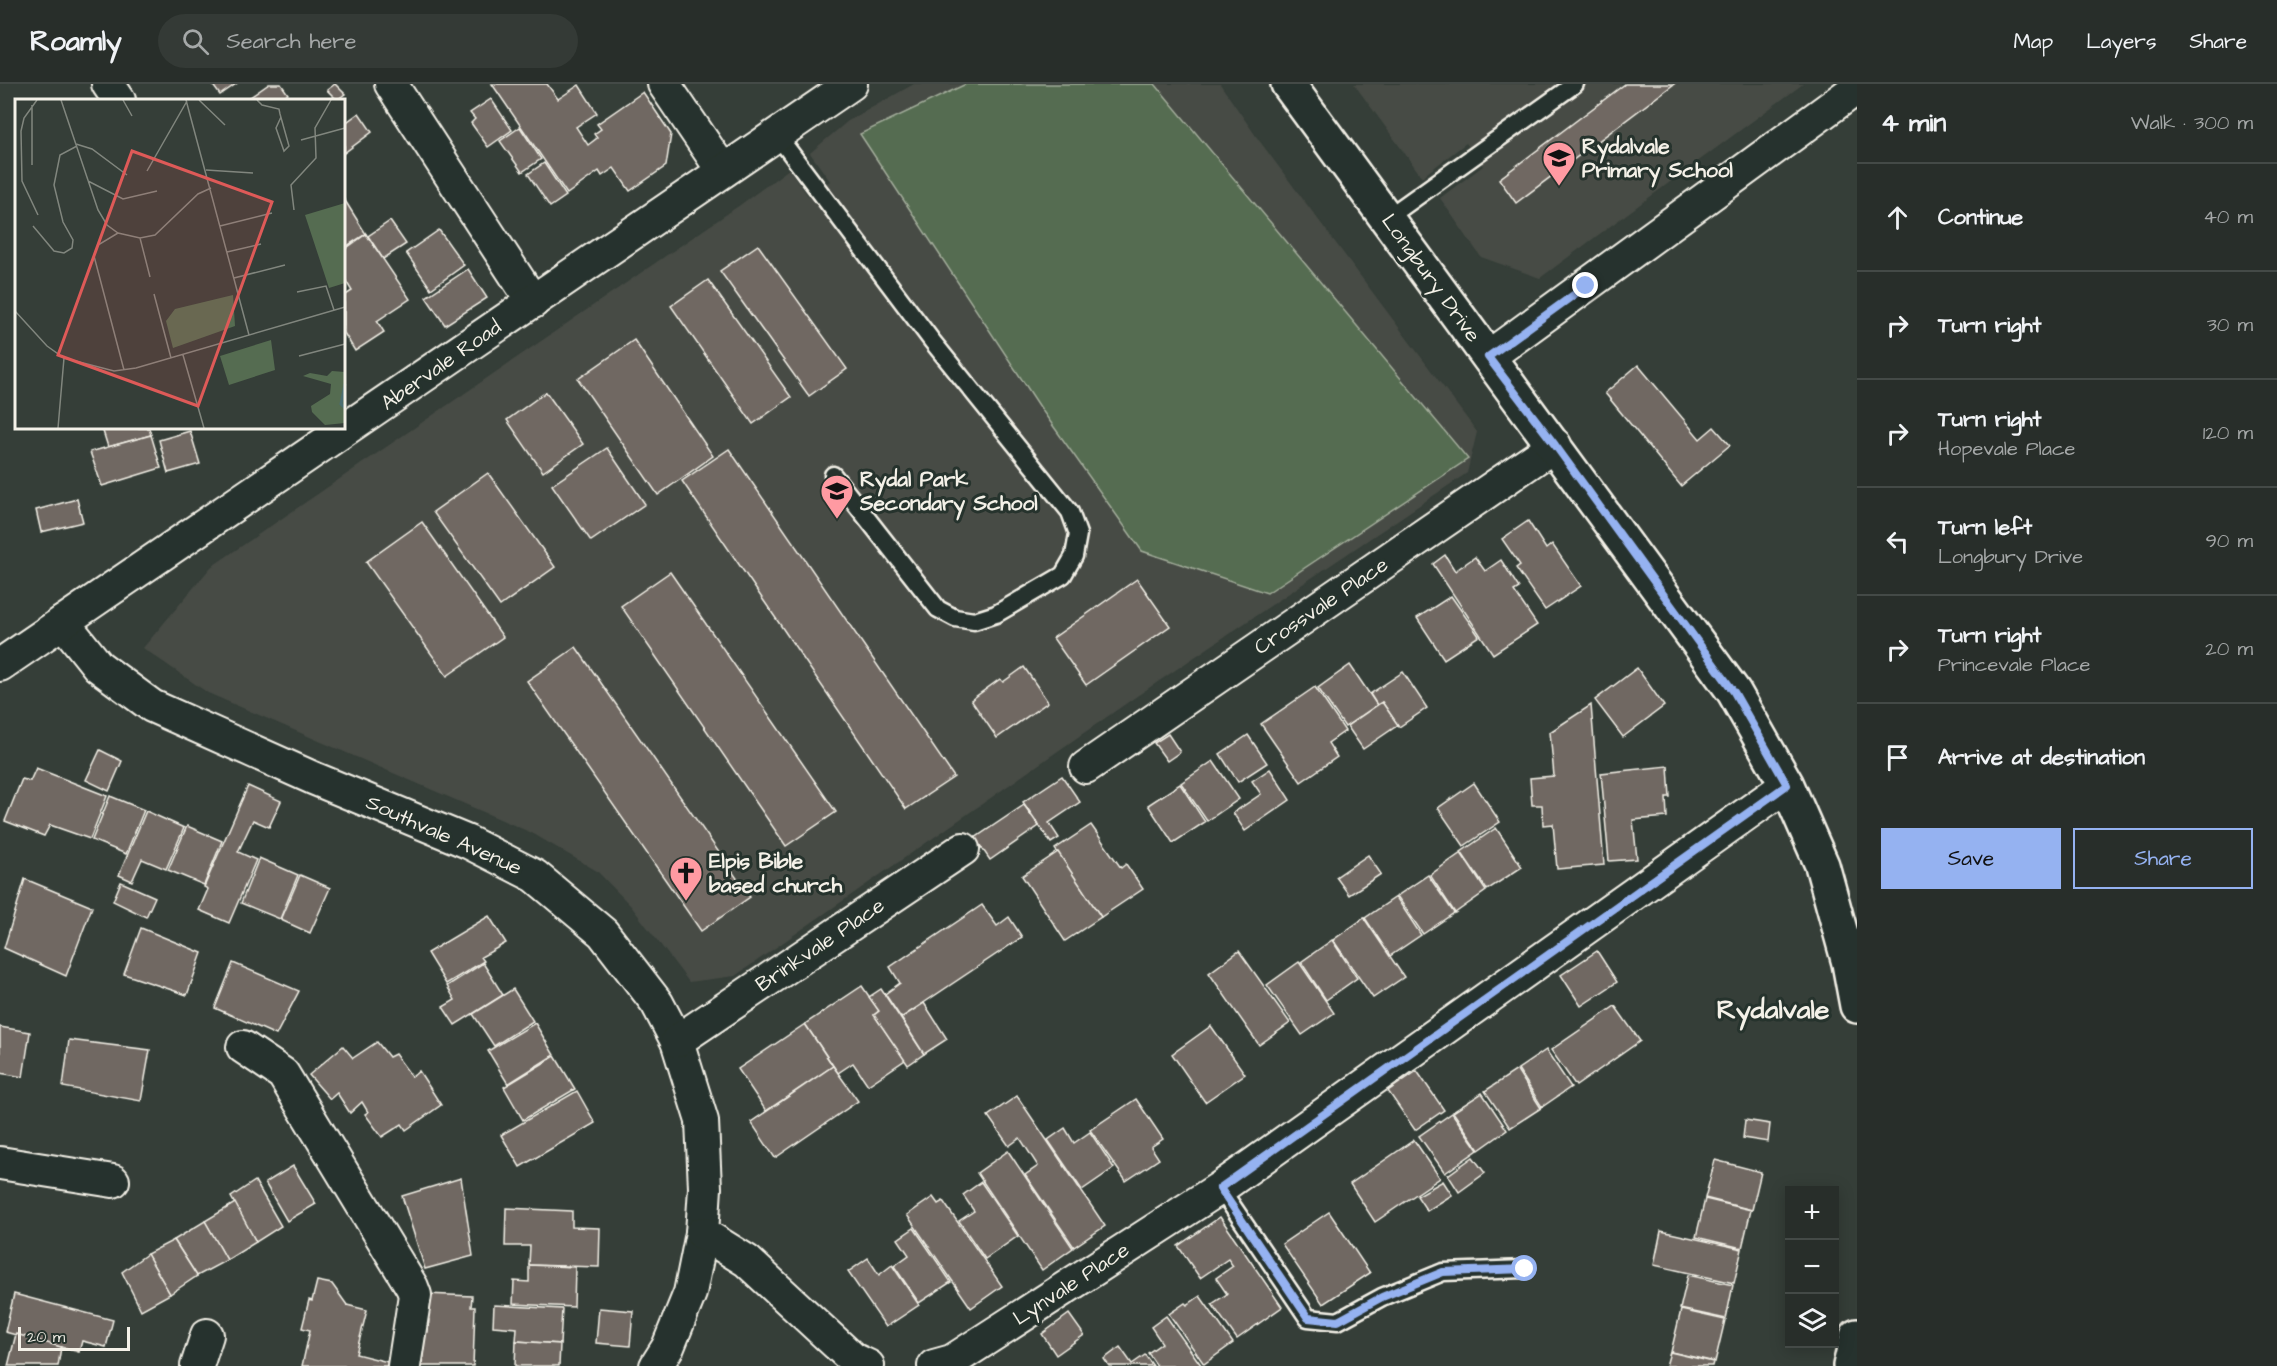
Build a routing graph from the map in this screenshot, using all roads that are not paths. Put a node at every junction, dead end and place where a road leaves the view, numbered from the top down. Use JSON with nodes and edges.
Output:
{"nodes":[{"id":1,"x":108,"y":84,"type":"edge"},
{"id":2,"x":391,"y":84,"type":"edge"},
{"id":3,"x":664,"y":84,"type":"edge"},
{"id":4,"x":851,"y":84,"type":"edge"},
{"id":5,"x":1288,"y":84,"type":"edge"},
{"id":6,"x":1575,"y":84,"type":"edge"},
{"id":7,"x":1857,"y":88,"type":"edge"},
{"id":8,"x":118,"y":99,"type":"edge"},
{"id":9,"x":777,"y":135,"type":"junction"},
{"id":10,"x":723,"y":171,"type":"junction"},
{"id":11,"x":1387,"y":218,"type":"junction"},
{"id":12,"x":533,"y":302,"type":"junction"},
{"id":13,"x":1488,"y":357,"type":"junction"},
{"id":14,"x":345,"y":429,"type":"edge"},
{"id":15,"x":343,"y":430,"type":"edge"},
{"id":16,"x":1555,"y":445,"type":"junction"},
{"id":17,"x":833,"y":475,"type":"dead end"},
{"id":18,"x":63,"y":622,"type":"junction"},
{"id":19,"x":0,"y":665,"type":"edge"},
{"id":20,"x":1086,"y":767,"type":"dead end"},
{"id":21,"x":1787,"y":785,"type":"junction"},
{"id":22,"x":963,"y":849,"type":"dead end"},
{"id":23,"x":1857,"y":1005,"type":"edge"},
{"id":24,"x":677,"y":1041,"type":"junction"},
{"id":25,"x":243,"y":1047,"type":"dead end"},
{"id":26,"x":0,"y":1163,"type":"edge"},
{"id":27,"x":113,"y":1181,"type":"dead end"},
{"id":28,"x":1213,"y":1192,"type":"junction"},
{"id":29,"x":702,"y":1233,"type":"junction"},
{"id":30,"x":1525,"y":1269,"type":"dead end"},
{"id":31,"x":207,"y":1335,"type":"dead end"},
{"id":32,"x":1857,"y":1336,"type":"edge"},
{"id":33,"x":197,"y":1366,"type":"edge"},
{"id":34,"x":404,"y":1366,"type":"edge"},
{"id":35,"x":656,"y":1366,"type":"edge"},
{"id":36,"x":868,"y":1366,"type":"edge"},
{"id":37,"x":934,"y":1366,"type":"edge"},
{"id":38,"x":1850,"y":1366,"type":"edge"}],
"edges":[{"from":1,"to":8,"type":"street"},
{"from":2,"to":12,"type":"street"},
{"from":3,"to":10,"type":"street"},
{"from":4,"to":9,"type":"street","name":"Abervale Road"},
{"from":5,"to":11,"type":"street","name":"Longbury Drive"},
{"from":6,"to":11,"type":"lane"},
{"from":7,"to":13,"type":"street"},
{"from":9,"to":10,"type":"street","name":"Abervale Road"},
{"from":9,"to":17,"type":"lane"},
{"from":10,"to":12,"type":"street","name":"Abervale Road"},
{"from":11,"to":13,"type":"street","name":"Longbury Drive"},
{"from":12,"to":14,"type":"street","name":"Abervale Road"},
{"from":13,"to":16,"type":"street","name":"Longbury Drive"},
{"from":15,"to":18,"type":"street","name":"Abervale Road"},
{"from":16,"to":20,"type":"street","name":"Crossvale Place"},
{"from":16,"to":21,"type":"street","name":"Longbury Drive"},
{"from":18,"to":19,"type":"street","name":"Abervale Road"},
{"from":18,"to":24,"type":"street","name":"Southvale Avenue"},
{"from":21,"to":23,"type":"street","name":"Longbury Drive"},
{"from":21,"to":28,"type":"street","name":"Lynvale Place"},
{"from":22,"to":24,"type":"street","name":"Brinkvale Place"},
{"from":24,"to":29,"type":"street","name":"Southvale Avenue"},
{"from":25,"to":34,"type":"street"},
{"from":26,"to":27,"type":"street"},
{"from":28,"to":30,"type":"lane"},
{"from":28,"to":37,"type":"street","name":"Lynvale Place"},
{"from":29,"to":35,"type":"street","name":"Southvale Avenue"},
{"from":29,"to":36,"type":"street"},
{"from":31,"to":33,"type":"street"},
{"from":32,"to":38,"type":"street"}]}
